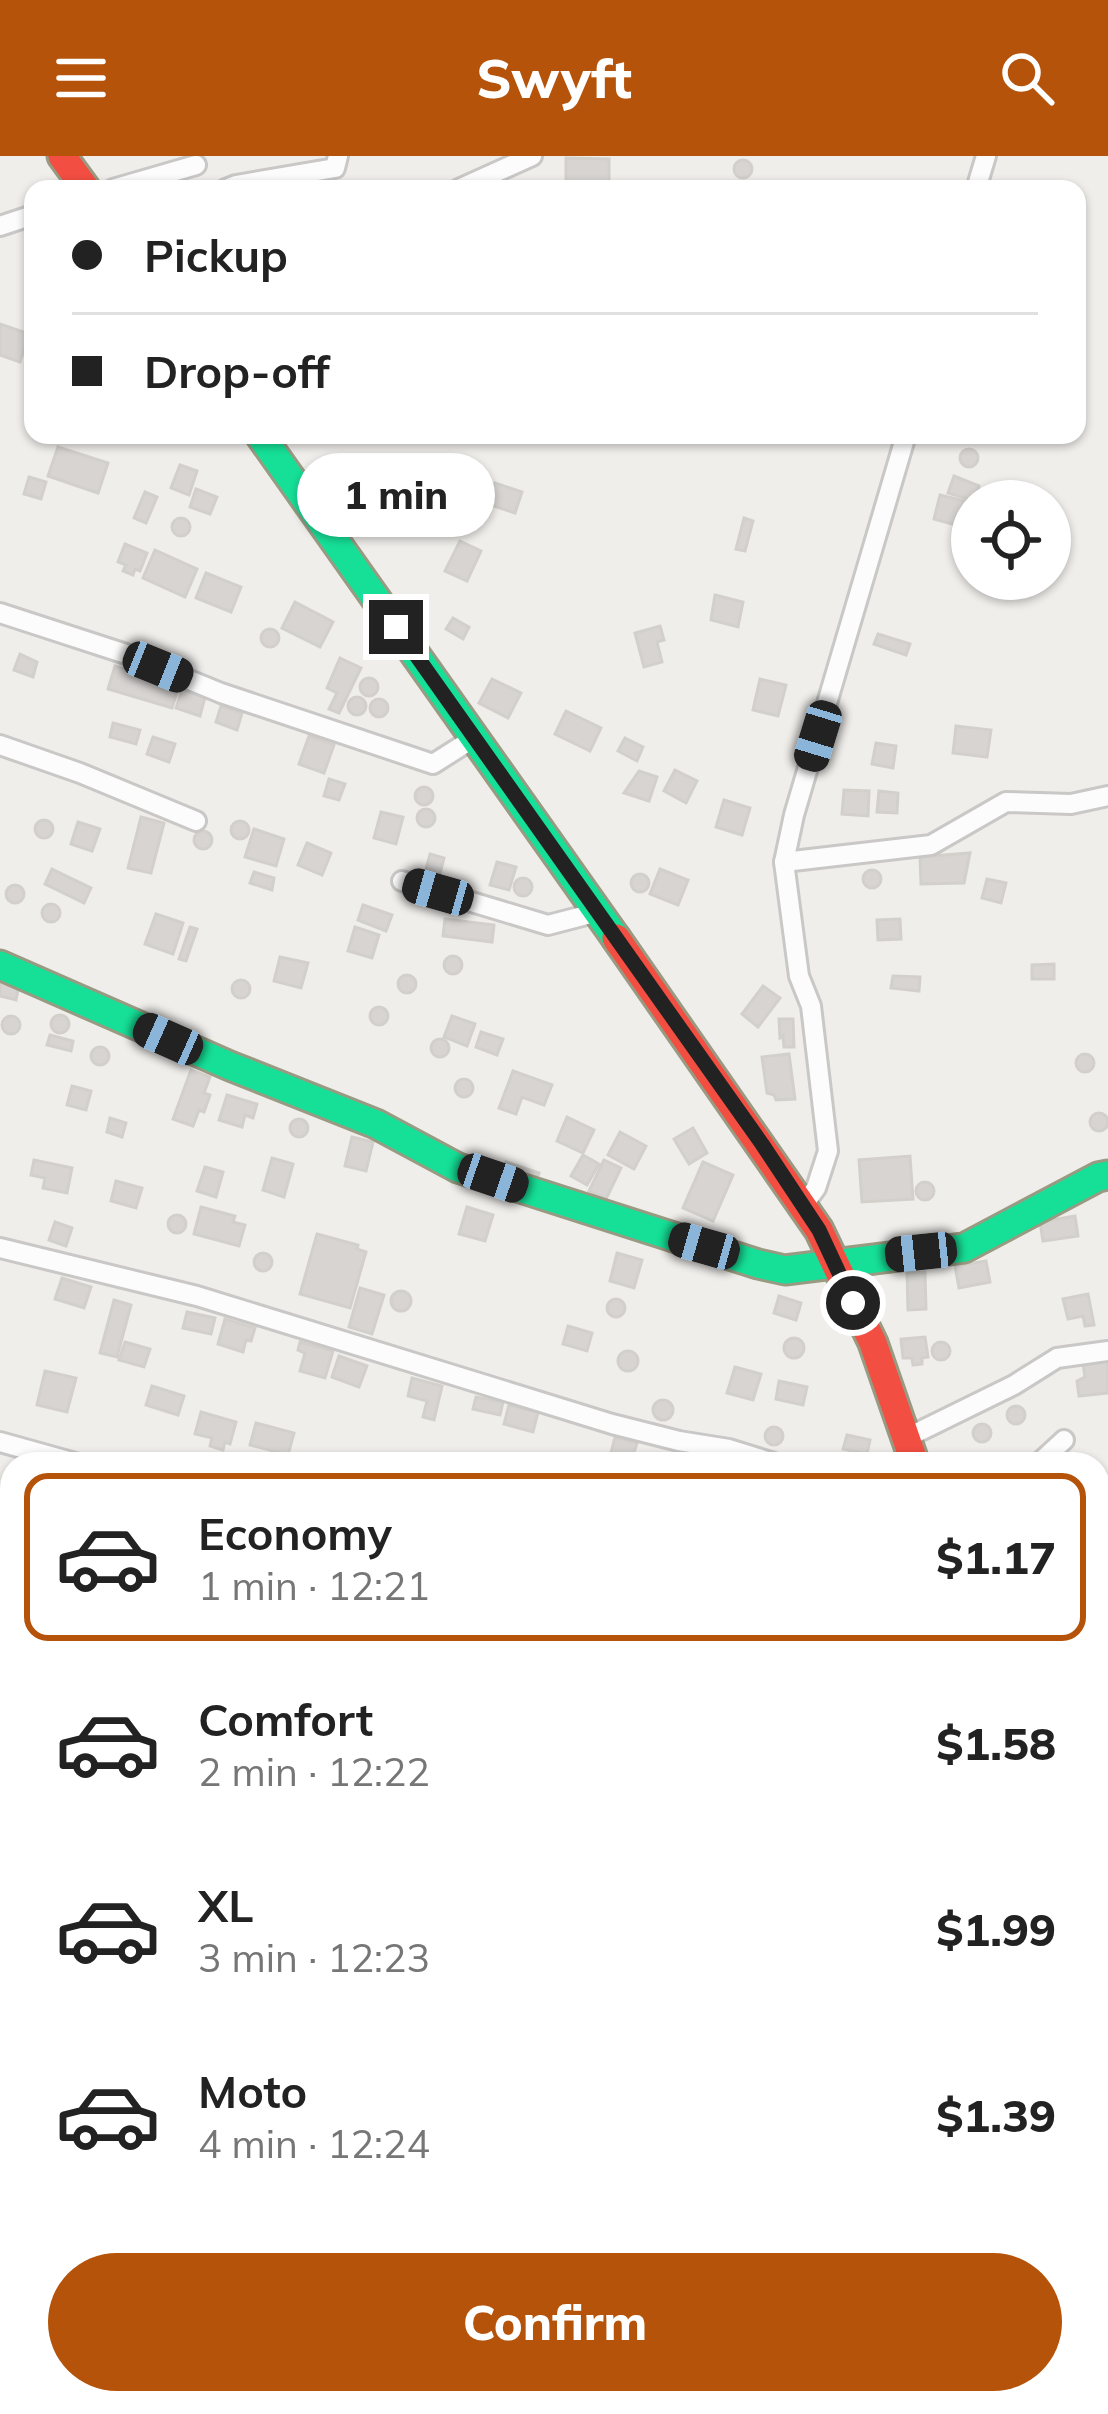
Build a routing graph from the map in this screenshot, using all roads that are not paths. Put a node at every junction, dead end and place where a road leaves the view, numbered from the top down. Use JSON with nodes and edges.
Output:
{"nodes":[{"id":1,"x":338,"y":156,"type":"edge"},
{"id":2,"x":532,"y":156,"type":"edge"},
{"id":3,"x":195,"y":161,"type":"edge"},
{"id":4,"x":139,"y":180,"type":"edge"},
{"id":5,"x":261,"y":180,"type":"edge"},
{"id":6,"x":479,"y":180,"type":"edge"},
{"id":7,"x":266,"y":444,"type":"edge"},
{"id":8,"x":903,"y":444,"type":"edge"},
{"id":9,"x":0,"y":613,"type":"edge"},
{"id":10,"x":474,"y":738,"type":"junction"},
{"id":11,"x":0,"y":745,"type":"edge"},
{"id":12,"x":1108,"y":796,"type":"edge"},
{"id":13,"x":196,"y":821,"type":"dead end"},
{"id":14,"x":784,"y":862,"type":"junction"},
{"id":15,"x":401,"y":881,"type":"dead end"},
{"id":16,"x":598,"y":912,"type":"junction"},
{"id":17,"x":0,"y":965,"type":"edge"},
{"id":18,"x":1108,"y":1175,"type":"edge"},
{"id":19,"x":803,"y":1206,"type":"junction"},
{"id":20,"x":0,"y":1248,"type":"edge"},
{"id":21,"x":834,"y":1262,"type":"junction"},
{"id":22,"x":1108,"y":1351,"type":"edge"},
{"id":23,"x":1064,"y":1439,"type":"dead end"},
{"id":24,"x":0,"y":1442,"type":"edge"},
{"id":25,"x":910,"y":1451,"type":"edge"},
{"id":26,"x":36,"y":1452,"type":"edge"},
{"id":27,"x":739,"y":1452,"type":"edge"},
{"id":28,"x":1050,"y":1452,"type":"edge"}],
"edges":[{"from":1,"to":5,"type":"street"},
{"from":2,"to":6,"type":"street"},
{"from":3,"to":4,"type":"street"},
{"from":7,"to":10,"type":"street"},
{"from":8,"to":14,"type":"street"},
{"from":9,"to":10,"type":"street"},
{"from":10,"to":16,"type":"street"},
{"from":11,"to":13,"type":"street"},
{"from":12,"to":14,"type":"street"},
{"from":14,"to":19,"type":"street"},
{"from":15,"to":16,"type":"street"},
{"from":16,"to":19,"type":"street"},
{"from":17,"to":21,"type":"street"},
{"from":18,"to":21,"type":"street"},
{"from":19,"to":21,"type":"street"},
{"from":20,"to":27,"type":"street"},
{"from":21,"to":25,"type":"street"},
{"from":22,"to":25,"type":"street"},
{"from":23,"to":28,"type":"street"},
{"from":24,"to":26,"type":"street"}]}
